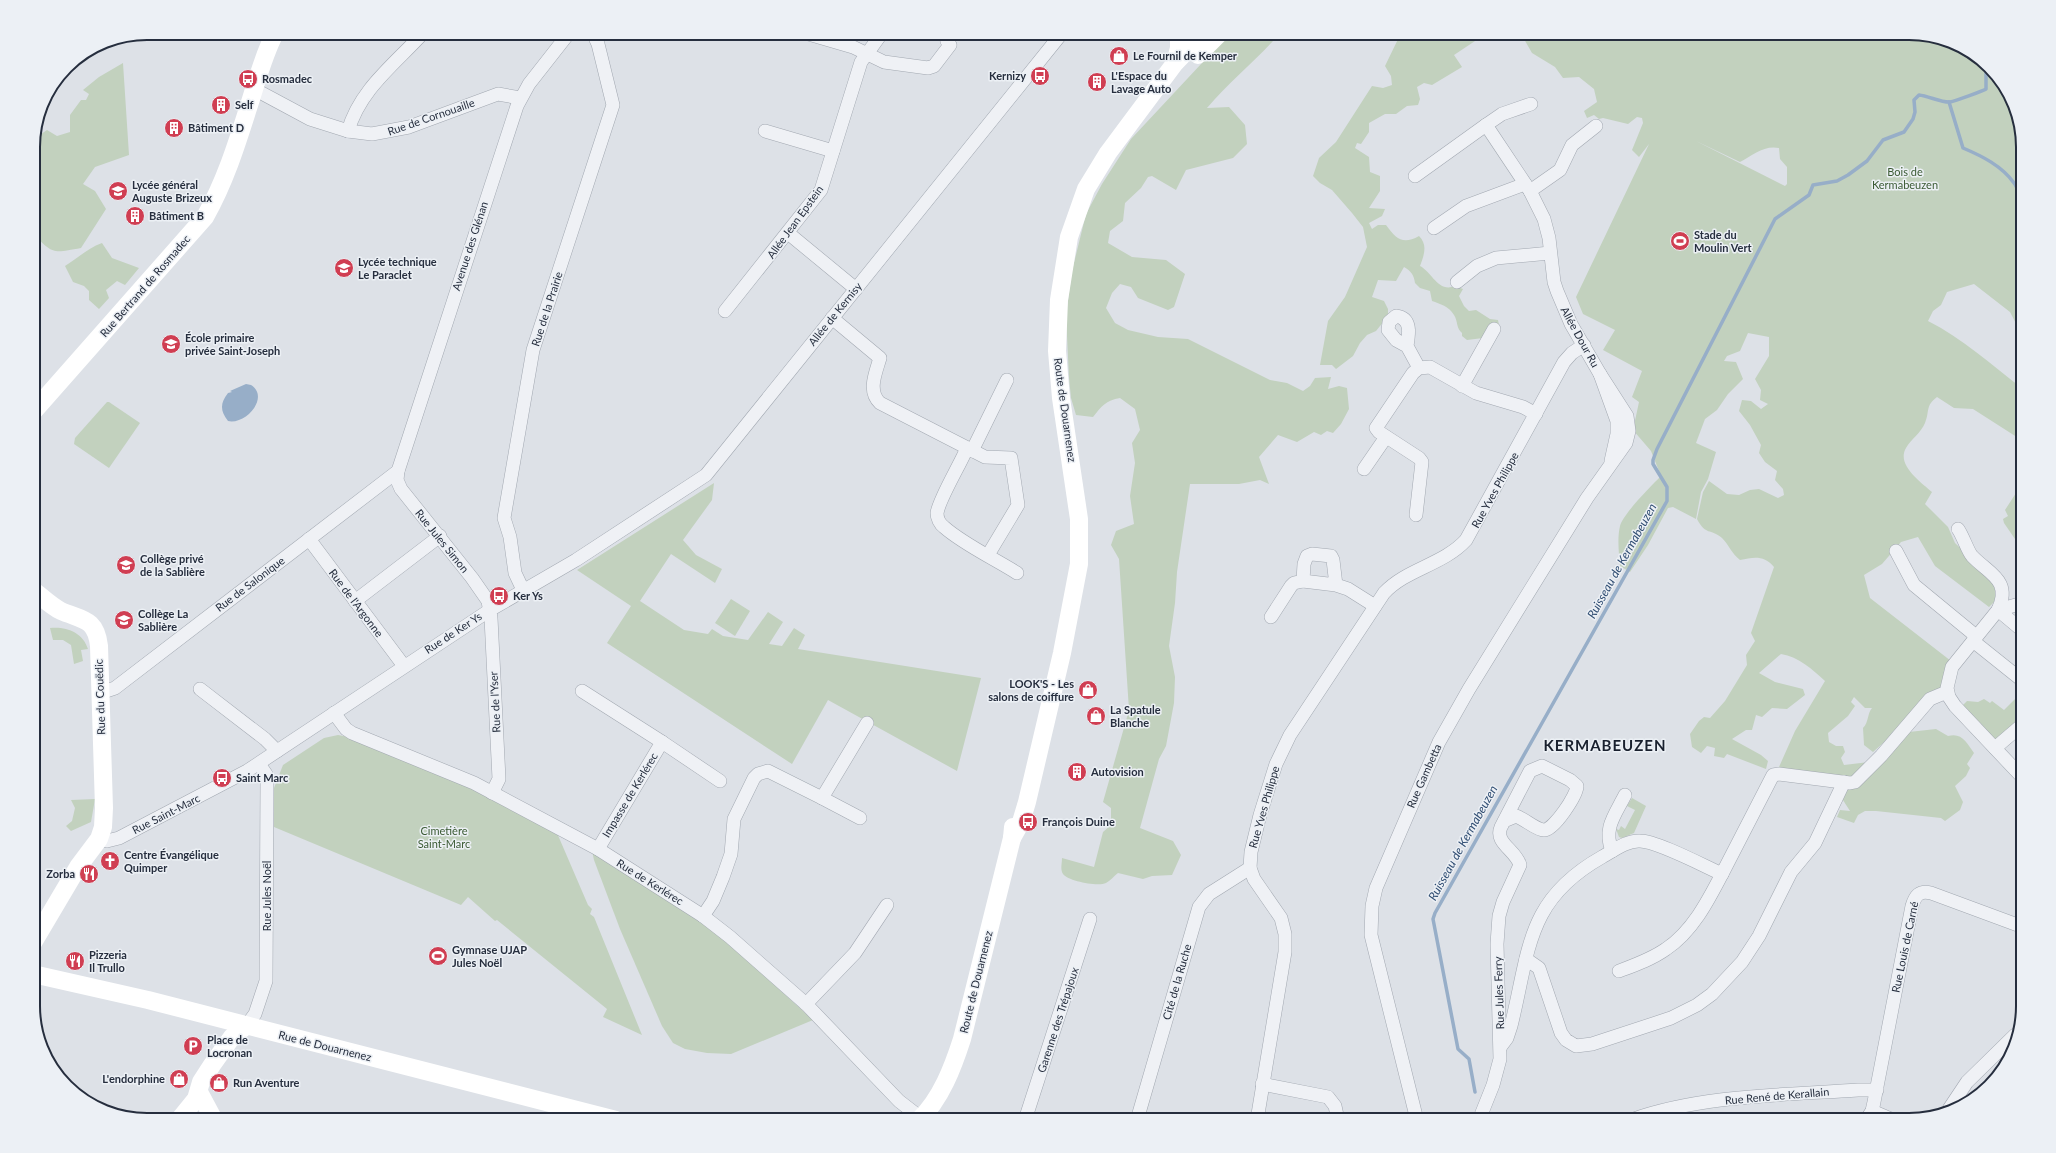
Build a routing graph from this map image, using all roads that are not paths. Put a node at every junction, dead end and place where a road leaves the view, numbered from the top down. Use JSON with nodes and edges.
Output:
{"nodes":[{"id":1,"x":272,"y":40,"type":"edge"},
{"id":2,"x":416,"y":40,"type":"edge"},
{"id":3,"x":562,"y":40,"type":"edge"},
{"id":4,"x":596,"y":40,"type":"edge"},
{"id":5,"x":829,"y":40,"type":"edge"},
{"id":6,"x":876,"y":40,"type":"edge"},
{"id":7,"x":948,"y":40,"type":"edge"},
{"id":8,"x":1056,"y":40,"type":"edge"},
{"id":9,"x":1196,"y":40,"type":"edge"},
{"id":10,"x":1196,"y":40,"type":"edge"},
{"id":11,"x":866,"y":53,"type":"junction"},
{"id":12,"x":254,"y":89,"type":"junction"},
{"id":13,"x":520,"y":98,"type":"junction"},
{"id":14,"x":1531,"y":104,"type":"dead end"},
{"id":15,"x":1486,"y":125,"type":"junction"},
{"id":16,"x":1596,"y":126,"type":"dead end"},
{"id":17,"x":765,"y":130,"type":"dead end"},
{"id":18,"x":348,"y":131,"type":"junction"},
{"id":19,"x":1115,"y":143,"type":"junction"},
{"id":20,"x":833,"y":151,"type":"junction"},
{"id":21,"x":1415,"y":176,"type":"dead end"},
{"id":22,"x":1527,"y":187,"type":"junction"},
{"id":23,"x":1434,"y":228,"type":"dead end"},
{"id":24,"x":788,"y":233,"type":"junction"},
{"id":25,"x":1550,"y":253,"type":"junction"},
{"id":26,"x":1458,"y":282,"type":"dead end"},
{"id":27,"x":856,"y":289,"type":"junction"},
{"id":28,"x":725,"y":311,"type":"dead end"},
{"id":29,"x":832,"y":318,"type":"junction"},
{"id":30,"x":1494,"y":329,"type":"dead end"},
{"id":31,"x":1584,"y":345,"type":"junction"},
{"id":32,"x":1407,"y":346,"type":"dead end"},
{"id":33,"x":1419,"y":368,"type":"junction"},
{"id":34,"x":1007,"y":380,"type":"dead end"},
{"id":35,"x":1462,"y":386,"type":"junction"},
{"id":36,"x":40,"y":404,"type":"edge"},
{"id":37,"x":1536,"y":414,"type":"junction"},
{"id":38,"x":1623,"y":435,"type":"joint"},
{"id":39,"x":1386,"y":437,"type":"junction"},
{"id":40,"x":969,"y":450,"type":"junction"},
{"id":41,"x":1364,"y":469,"type":"dead end"},
{"id":42,"x":398,"y":471,"type":"junction"},
{"id":43,"x":1416,"y":515,"type":"dead end"},
{"id":44,"x":1958,"y":529,"type":"dead end"},
{"id":45,"x":440,"y":536,"type":"junction"},
{"id":46,"x":309,"y":539,"type":"junction"},
{"id":47,"x":1896,"y":551,"type":"dead end"},
{"id":48,"x":988,"y":555,"type":"junction"},
{"id":49,"x":576,"y":560,"type":"joint"},
{"id":50,"x":1017,"y":573,"type":"dead end"},
{"id":51,"x":1303,"y":581,"type":"junction"},
{"id":52,"x":1336,"y":585,"type":"junction"},
{"id":53,"x":523,"y":590,"type":"junction"},
{"id":54,"x":40,"y":595,"type":"edge"},
{"id":55,"x":354,"y":601,"type":"junction"},
{"id":56,"x":2016,"y":605,"type":"edge"},
{"id":57,"x":1375,"y":606,"type":"junction"},
{"id":58,"x":490,"y":610,"type":"junction"},
{"id":59,"x":1998,"y":610,"type":"junction"},
{"id":60,"x":1272,"y":617,"type":"dead end"},
{"id":61,"x":2016,"y":625,"type":"edge"},
{"id":62,"x":1974,"y":638,"type":"junction"},
{"id":63,"x":404,"y":666,"type":"junction"},
{"id":64,"x":2016,"y":675,"type":"edge"},
{"id":65,"x":200,"y":689,"type":"dead end"},
{"id":66,"x":582,"y":691,"type":"dead end"},
{"id":67,"x":100,"y":692,"type":"junction"},
{"id":68,"x":1945,"y":693,"type":"junction"},
{"id":69,"x":334,"y":713,"type":"junction"},
{"id":70,"x":867,"y":723,"type":"dead end"},
{"id":71,"x":2016,"y":730,"type":"edge"},
{"id":72,"x":662,"y":742,"type":"junction"},
{"id":73,"x":1995,"y":748,"type":"junction"},
{"id":74,"x":277,"y":751,"type":"junction"},
{"id":75,"x":259,"y":764,"type":"junction"},
{"id":76,"x":2016,"y":770,"type":"edge"},
{"id":77,"x":720,"y":781,"type":"dead end"},
{"id":78,"x":1844,"y":782,"type":"junction"},
{"id":79,"x":492,"y":792,"type":"junction"},
{"id":80,"x":1625,"y":795,"type":"dead end"},
{"id":81,"x":822,"y":798,"type":"junction"},
{"id":82,"x":860,"y":818,"type":"dead end"},
{"id":83,"x":1504,"y":821,"type":"junction"},
{"id":84,"x":100,"y":839,"type":"junction"},
{"id":85,"x":598,"y":849,"type":"junction"},
{"id":86,"x":1612,"y":851,"type":"junction"},
{"id":87,"x":1250,"y":868,"type":"junction"},
{"id":88,"x":1722,"y":874,"type":"junction"},
{"id":89,"x":887,"y":905,"type":"dead end"},
{"id":90,"x":703,"y":916,"type":"junction"},
{"id":91,"x":1090,"y":919,"type":"dead end"},
{"id":92,"x":2016,"y":924,"type":"edge"},
{"id":93,"x":40,"y":932,"type":"edge"},
{"id":94,"x":1526,"y":959,"type":"junction"},
{"id":95,"x":1619,"y":971,"type":"dead end"},
{"id":96,"x":40,"y":976,"type":"edge"},
{"id":97,"x":806,"y":1004,"type":"junction"},
{"id":98,"x":246,"y":1026,"type":"junction"},
{"id":99,"x":2010,"y":1040,"type":"edge"},
{"id":100,"x":1500,"y":1046,"type":"junction"},
{"id":101,"x":1262,"y":1084,"type":"junction"},
{"id":102,"x":1877,"y":1090,"type":"junction"},
{"id":103,"x":199,"y":1092,"type":"junction"},
{"id":104,"x":1952,"y":1104,"type":"edge"},
{"id":105,"x":185,"y":1113,"type":"edge"},
{"id":106,"x":210,"y":1113,"type":"edge"},
{"id":107,"x":588,"y":1113,"type":"edge"},
{"id":108,"x":914,"y":1113,"type":"edge"},
{"id":109,"x":926,"y":1113,"type":"edge"},
{"id":110,"x":1027,"y":1113,"type":"edge"},
{"id":111,"x":1139,"y":1113,"type":"edge"},
{"id":112,"x":1258,"y":1113,"type":"edge"},
{"id":113,"x":1336,"y":1113,"type":"edge"},
{"id":114,"x":1415,"y":1113,"type":"edge"},
{"id":115,"x":1482,"y":1113,"type":"edge"},
{"id":116,"x":1657,"y":1113,"type":"edge"},
{"id":117,"x":1870,"y":1113,"type":"edge"}],
"edges":[{"from":1,"to":12,"type":"main road","name":"Rue Bertrand de Rosmadec"},
{"from":2,"to":18,"type":"street"},
{"from":3,"to":13,"type":"street","name":"Avenue des Glénan"},
{"from":4,"to":53,"type":"street","name":"Rue de la Prairie"},
{"from":5,"to":11,"type":"street"},
{"from":6,"to":11,"type":"street","name":"Allée Jean Epstein"},
{"from":7,"to":11,"type":"street"},
{"from":8,"to":27,"type":"street","name":"Allée de Kernisy"},
{"from":9,"to":19,"type":"main road","name":"Route de Douarnenez"},
{"from":10,"to":19,"type":"main road","name":"Route de Douarnenez"},
{"from":11,"to":20,"type":"street","name":"Allée Jean Epstein"},
{"from":12,"to":18,"type":"street","name":"Rue de Cornouaille"},
{"from":12,"to":36,"type":"main road","name":"Rue Bertrand de Rosmadec"},
{"from":13,"to":18,"type":"street","name":"Rue de Cornouaille"},
{"from":13,"to":42,"type":"street","name":"Avenue des Glénan"},
{"from":14,"to":15,"type":"street"},
{"from":15,"to":21,"type":"street"},
{"from":15,"to":22,"type":"street","name":"Allée Dour Ru"},
{"from":16,"to":22,"type":"street"},
{"from":17,"to":20,"type":"street"},
{"from":19,"to":109,"type":"main road","name":"Route de Douarnenez"},
{"from":20,"to":24,"type":"street","name":"Allée Jean Epstein"},
{"from":22,"to":23,"type":"street"},
{"from":22,"to":25,"type":"street","name":"Allée Dour Ru"},
{"from":24,"to":27,"type":"street"},
{"from":24,"to":28,"type":"street","name":"Allée Jean Epstein"},
{"from":25,"to":26,"type":"street"},
{"from":25,"to":31,"type":"street","name":"Allée Dour Ru"},
{"from":27,"to":29,"type":"street","name":"Allée de Kernisy"},
{"from":29,"to":40,"type":"street"},
{"from":29,"to":49,"type":"street","name":"Allée de Kernisy"},
{"from":30,"to":35,"type":"street"},
{"from":31,"to":37,"type":"street","name":"Rue Yves Philippe"},
{"from":31,"to":38,"type":"street","name":"Allée Dour Ru"},
{"from":32,"to":33,"type":"street"},
{"from":33,"to":35,"type":"street"},
{"from":33,"to":39,"type":"street"},
{"from":34,"to":40,"type":"street"},
{"from":35,"to":37,"type":"street"},
{"from":37,"to":57,"type":"street","name":"Rue Yves Philippe"},
{"from":38,"to":114,"type":"street","name":"Rue Gambetta"},
{"from":39,"to":41,"type":"street"},
{"from":39,"to":43,"type":"street"},
{"from":40,"to":48,"type":"street"},
{"from":40,"to":48,"type":"street"},
{"from":42,"to":45,"type":"street","name":"Rue Jules Simon"},
{"from":42,"to":46,"type":"street","name":"Rue de Salonique"},
{"from":44,"to":59,"type":"street"},
{"from":45,"to":55,"type":"street"},
{"from":45,"to":58,"type":"street","name":"Rue Jules Simon"},
{"from":46,"to":55,"type":"street","name":"Rue de l'Argonne"},
{"from":46,"to":67,"type":"street","name":"Rue de Salonique"},
{"from":47,"to":62,"type":"street"},
{"from":48,"to":50,"type":"street"},
{"from":49,"to":53,"type":"street","name":"Rue de Ker Ys"},
{"from":51,"to":52,"type":"street"},
{"from":51,"to":52,"type":"street"},
{"from":51,"to":60,"type":"street"},
{"from":52,"to":57,"type":"street"},
{"from":53,"to":58,"type":"street","name":"Rue de Ker Ys"},
{"from":54,"to":67,"type":"main road","name":"Rue du Couëdic"},
{"from":55,"to":63,"type":"street","name":"Rue de l'Argonne"},
{"from":56,"to":59,"type":"street"},
{"from":57,"to":87,"type":"street","name":"Rue Yves Philippe"},
{"from":58,"to":63,"type":"street","name":"Rue de Ker Ys"},
{"from":58,"to":79,"type":"street","name":"Rue de l'Yser"},
{"from":59,"to":61,"type":"street"},
{"from":59,"to":62,"type":"street"},
{"from":62,"to":64,"type":"street"},
{"from":62,"to":68,"type":"street"},
{"from":63,"to":69,"type":"street","name":"Rue de Ker Ys"},
{"from":65,"to":74,"type":"street"},
{"from":66,"to":72,"type":"street","name":"Impasse de Kerlérec"},
{"from":67,"to":84,"type":"main road","name":"Rue du Couëdic"},
{"from":68,"to":73,"type":"street"},
{"from":68,"to":78,"type":"street"},
{"from":69,"to":74,"type":"street","name":"Rue Saint-Marc"},
{"from":69,"to":79,"type":"street","name":"Rue de Kerlérec"},
{"from":70,"to":81,"type":"street"},
{"from":71,"to":73,"type":"street"},
{"from":72,"to":77,"type":"street","name":"Impasse de Kerlérec"},
{"from":72,"to":85,"type":"street","name":"Impasse de Kerlérec"},
{"from":73,"to":76,"type":"street"},
{"from":74,"to":75,"type":"street","name":"Rue Saint-Marc"},
{"from":75,"to":84,"type":"street","name":"Rue Saint-Marc"},
{"from":75,"to":98,"type":"street","name":"Rue Jules Noël"},
{"from":78,"to":88,"type":"street"},
{"from":78,"to":94,"type":"street"},
{"from":79,"to":85,"type":"street","name":"Rue de Kerlérec"},
{"from":80,"to":86,"type":"street"},
{"from":81,"to":82,"type":"street"},
{"from":81,"to":90,"type":"street"},
{"from":83,"to":83,"type":"street"},
{"from":83,"to":100,"type":"street","name":"Rue Jules Ferry"},
{"from":84,"to":93,"type":"main road"},
{"from":85,"to":90,"type":"street","name":"Rue de Kerlérec"},
{"from":86,"to":88,"type":"street"},
{"from":86,"to":94,"type":"street"},
{"from":87,"to":101,"type":"street"},
{"from":87,"to":111,"type":"street","name":"Cité de la Ruche"},
{"from":88,"to":95,"type":"street"},
{"from":89,"to":97,"type":"street"},
{"from":90,"to":97,"type":"street","name":"Rue de Kerlérec"},
{"from":91,"to":110,"type":"street","name":"Garenne des Trépajoux"},
{"from":92,"to":102,"type":"street","name":"Rue Louis de Carné"},
{"from":94,"to":100,"type":"street"},
{"from":96,"to":98,"type":"main road","name":"Rue de Douarnenez"},
{"from":97,"to":108,"type":"street","name":"Rue de Kerlérec"},
{"from":98,"to":103,"type":"main road"},
{"from":98,"to":107,"type":"main road","name":"Rue de Douarnenez"},
{"from":99,"to":104,"type":"street"},
{"from":100,"to":115,"type":"street","name":"Rue Jules Ferry"},
{"from":101,"to":112,"type":"street"},
{"from":101,"to":113,"type":"street"},
{"from":102,"to":116,"type":"street","name":"Rue René de Kerallain"},
{"from":102,"to":117,"type":"street","name":"Rue Louis de Carné"},
{"from":103,"to":105,"type":"main road"},
{"from":103,"to":106,"type":"main road"}]}
